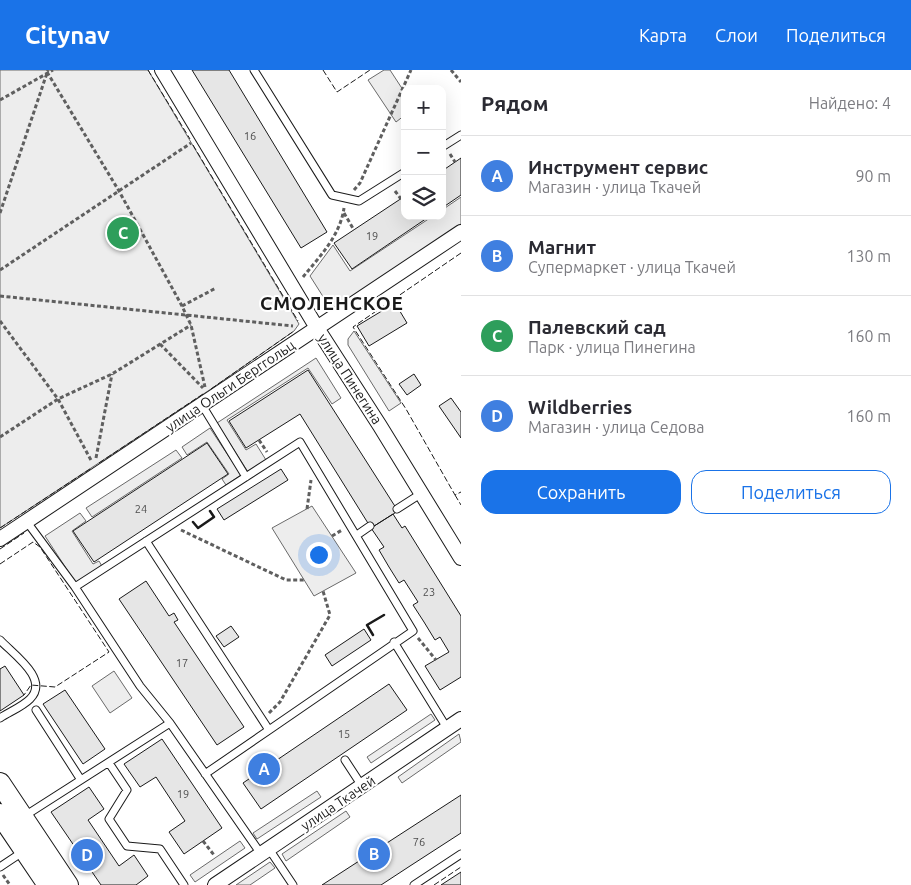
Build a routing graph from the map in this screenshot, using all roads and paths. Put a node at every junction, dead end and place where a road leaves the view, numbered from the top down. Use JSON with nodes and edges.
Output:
{"nodes":[{"id":1,"x":53,"y":70,"type":"edge"},
{"id":2,"x":162,"y":70,"type":"edge"},
{"id":3,"x":254,"y":70,"type":"edge"},
{"id":4,"x":411,"y":70,"type":"edge"},
{"id":5,"x":451,"y":70,"type":"edge"},
{"id":6,"x":47,"y":71,"type":"edge"},
{"id":7,"x":461,"y":82,"type":"edge"},
{"id":8,"x":0,"y":100,"type":"edge"},
{"id":9,"x":461,"y":135,"type":"edge"},
{"id":10,"x":194,"y":141,"type":"dead end"},
{"id":11,"x":446,"y":145,"type":"edge"},
{"id":12,"x":401,"y":175,"type":"edge"},
{"id":13,"x":118,"y":192,"type":"junction"},
{"id":14,"x":346,"y":198,"type":"junction"},
{"id":15,"x":0,"y":213,"type":"edge"},
{"id":16,"x":344,"y":213,"type":"junction"},
{"id":17,"x":354,"y":230,"type":"dead end"},
{"id":18,"x":461,"y":232,"type":"edge"},
{"id":19,"x":0,"y":270,"type":"edge"},
{"id":20,"x":303,"y":277,"type":"dead end"},
{"id":21,"x":216,"y":288,"type":"dead end"},
{"id":22,"x":0,"y":296,"type":"edge"},
{"id":23,"x":182,"y":306,"type":"junction"},
{"id":24,"x":187,"y":317,"type":"junction"},
{"id":25,"x":0,"y":321,"type":"edge"},
{"id":26,"x":191,"y":325,"type":"junction"},
{"id":27,"x":299,"y":327,"type":"dead end"},
{"id":28,"x":317,"y":328,"type":"junction"},
{"id":29,"x":160,"y":344,"type":"junction"},
{"id":30,"x":112,"y":374,"type":"junction"},
{"id":31,"x":58,"y":399,"type":"junction"},
{"id":32,"x":202,"y":405,"type":"junction"},
{"id":33,"x":0,"y":437,"type":"edge"},
{"id":34,"x":313,"y":464,"type":"junction"},
{"id":35,"x":246,"y":477,"type":"junction"},
{"id":36,"x":422,"y":494,"type":"junction"},
{"id":37,"x":307,"y":509,"type":"dead end"},
{"id":38,"x":397,"y":510,"type":"dead end"},
{"id":39,"x":27,"y":522,"type":"junction"},
{"id":40,"x":171,"y":525,"type":"junction"},
{"id":41,"x":370,"y":526,"type":"dead end"},
{"id":42,"x":357,"y":535,"type":"junction"},
{"id":43,"x":0,"y":539,"type":"edge"},
{"id":44,"x":146,"y":542,"type":"junction"},
{"id":45,"x":461,"y":558,"type":"edge"},
{"id":46,"x":304,"y":580,"type":"dead end"},
{"id":47,"x":75,"y":587,"type":"junction"},
{"id":48,"x":323,"y":591,"type":"dead end"},
{"id":49,"x":413,"y":631,"type":"junction"},
{"id":50,"x":0,"y":640,"type":"edge"},
{"id":51,"x":394,"y":642,"type":"junction"},
{"id":52,"x":436,"y":660,"type":"dead end"},
{"id":53,"x":36,"y":710,"type":"dead end"},
{"id":54,"x":0,"y":718,"type":"edge"},
{"id":55,"x":262,"y":720,"type":"junction"},
{"id":56,"x":170,"y":723,"type":"junction"},
{"id":57,"x":456,"y":725,"type":"edge"},
{"id":58,"x":269,"y":730,"type":"junction"},
{"id":59,"x":345,"y":760,"type":"dead end"},
{"id":60,"x":109,"y":763,"type":"junction"},
{"id":61,"x":205,"y":774,"type":"junction"},
{"id":62,"x":81,"y":780,"type":"junction"},
{"id":63,"x":0,"y":783,"type":"edge"},
{"id":64,"x":362,"y":786,"type":"junction"},
{"id":65,"x":0,"y":814,"type":"edge"},
{"id":66,"x":23,"y":818,"type":"junction"},
{"id":67,"x":203,"y":840,"type":"dead end"},
{"id":68,"x":25,"y":850,"type":"junction"},
{"id":69,"x":265,"y":852,"type":"junction"},
{"id":70,"x":461,"y":854,"type":"edge"},
{"id":71,"x":214,"y":856,"type":"dead end"},
{"id":72,"x":0,"y":867,"type":"edge"},
{"id":73,"x":48,"y":885,"type":"edge"},
{"id":74,"x":68,"y":885,"type":"edge"},
{"id":75,"x":184,"y":885,"type":"edge"},
{"id":76,"x":215,"y":885,"type":"edge"},
{"id":77,"x":294,"y":885,"type":"edge"},
{"id":78,"x":414,"y":885,"type":"edge"}],
"edges":[{"from":1,"to":6,"type":"path"},
{"from":2,"to":28,"type":"street","name":"улица Пинегина"},
{"from":3,"to":14,"type":"lane"},
{"from":4,"to":14,"type":"path"},
{"from":5,"to":7,"type":"path"},
{"from":6,"to":8,"type":"path"},
{"from":6,"to":13,"type":"path"},
{"from":6,"to":15,"type":"path"},
{"from":9,"to":11,"type":"lane"},
{"from":10,"to":13,"type":"path"},
{"from":12,"to":14,"type":"lane"},
{"from":13,"to":19,"type":"path"},
{"from":13,"to":23,"type":"path"},
{"from":14,"to":16,"type":"path"},
{"from":16,"to":17,"type":"path"},
{"from":16,"to":20,"type":"path"},
{"from":18,"to":28,"type":"street","name":"улица Ольги Берггольц"},
{"from":21,"to":23,"type":"path"},
{"from":22,"to":24,"type":"path"},
{"from":23,"to":24,"type":"path"},
{"from":24,"to":26,"type":"path"},
{"from":24,"to":27,"type":"path"},
{"from":25,"to":31,"type":"path"},
{"from":26,"to":29,"type":"path"},
{"from":26,"to":29,"type":"path"},
{"from":28,"to":32,"type":"street","name":"улица Ольги Берггольц"},
{"from":28,"to":36,"type":"street","name":"улица Пинегина"},
{"from":29,"to":30,"type":"path"},
{"from":30,"to":31,"type":"path"},
{"from":30,"to":31,"type":"path"},
{"from":31,"to":33,"type":"path"},
{"from":32,"to":35,"type":"lane"},
{"from":32,"to":39,"type":"street","name":"улица Ольги Берггольц"},
{"from":34,"to":35,"type":"lane"},
{"from":34,"to":37,"type":"path"},
{"from":34,"to":42,"type":"lane"},
{"from":35,"to":40,"type":"lane"},
{"from":36,"to":38,"type":"lane"},
{"from":36,"to":45,"type":"street","name":"улица Пинегина"},
{"from":39,"to":43,"type":"street","name":"улица Ольги Берггольц"},
{"from":39,"to":47,"type":"lane"},
{"from":40,"to":44,"type":"lane"},
{"from":40,"to":46,"type":"path"},
{"from":41,"to":42,"type":"lane"},
{"from":42,"to":49,"type":"lane"},
{"from":44,"to":47,"type":"lane"},
{"from":44,"to":55,"type":"lane"},
{"from":47,"to":56,"type":"lane"},
{"from":48,"to":55,"type":"path"},
{"from":49,"to":51,"type":"lane"},
{"from":49,"to":52,"type":"path"},
{"from":50,"to":54,"type":"lane"},
{"from":51,"to":57,"type":"lane"},
{"from":51,"to":58,"type":"lane"},
{"from":53,"to":62,"type":"lane"},
{"from":55,"to":58,"type":"lane"},
{"from":56,"to":60,"type":"lane"},
{"from":56,"to":61,"type":"lane"},
{"from":57,"to":64,"type":"street","name":"улица Ткачей"},
{"from":58,"to":61,"type":"lane"},
{"from":59,"to":64,"type":"lane"},
{"from":60,"to":62,"type":"lane"},
{"from":60,"to":75,"type":"lane"},
{"from":61,"to":69,"type":"lane"},
{"from":62,"to":66,"type":"lane"},
{"from":63,"to":66,"type":"main road"},
{"from":64,"to":69,"type":"street","name":"улица Ткачей"},
{"from":65,"to":68,"type":"main road"},
{"from":66,"to":74,"type":"main road"},
{"from":67,"to":71,"type":"path"},
{"from":68,"to":72,"type":"lane"},
{"from":68,"to":73,"type":"main road"},
{"from":69,"to":76,"type":"street","name":"улица Ткачей"},
{"from":69,"to":77,"type":"lane"},
{"from":70,"to":78,"type":"lane"}]}
